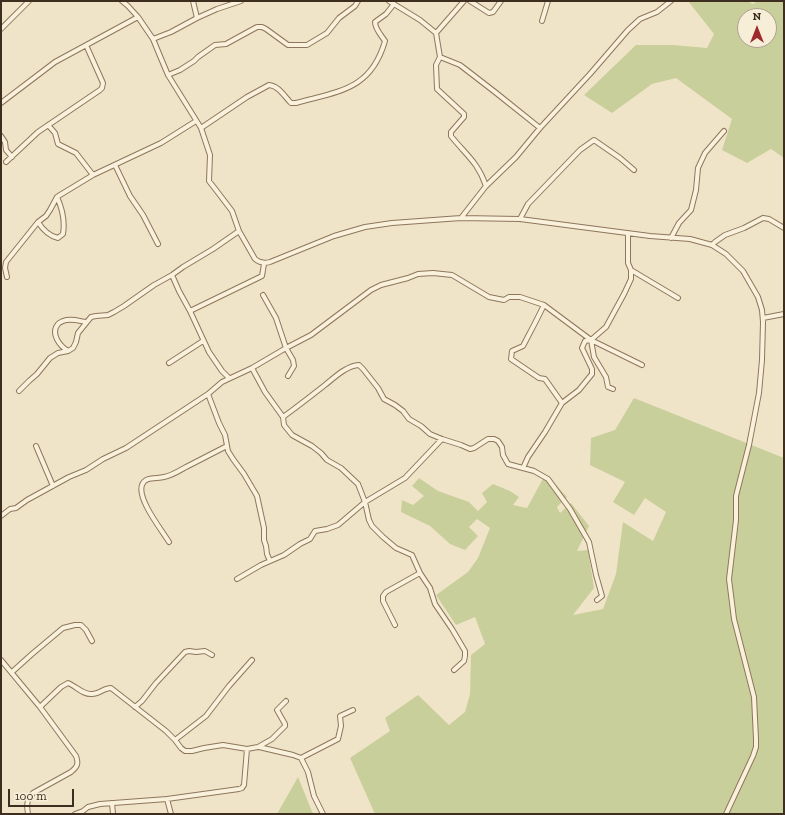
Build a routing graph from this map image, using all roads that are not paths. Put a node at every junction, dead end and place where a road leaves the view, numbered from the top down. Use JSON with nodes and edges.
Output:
{"nodes":[{"id":1,"x":29,"y":1,"type":"edge"},
{"id":2,"x":122,"y":1,"type":"edge"},
{"id":3,"x":193,"y":1,"type":"edge"},
{"id":4,"x":241,"y":1,"type":"edge"},
{"id":5,"x":358,"y":1,"type":"edge"},
{"id":6,"x":389,"y":1,"type":"edge"},
{"id":7,"x":464,"y":1,"type":"edge"},
{"id":8,"x":470,"y":1,"type":"edge"},
{"id":9,"x":501,"y":1,"type":"edge"},
{"id":10,"x":548,"y":1,"type":"edge"},
{"id":11,"x":671,"y":1,"type":"edge"},
{"id":12,"x":394,"y":4,"type":"junction"},
{"id":13,"x":138,"y":17,"type":"junction"},
{"id":14,"x":197,"y":18,"type":"junction"},
{"id":15,"x":542,"y":21,"type":"dead end"},
{"id":16,"x":1,"y":29,"type":"edge"},
{"id":17,"x":436,"y":33,"type":"junction"},
{"id":18,"x":153,"y":39,"type":"junction"},
{"id":19,"x":86,"y":46,"type":"junction"},
{"id":20,"x":440,"y":57,"type":"junction"},
{"id":21,"x":168,"y":75,"type":"junction"},
{"id":22,"x":1,"y":103,"type":"edge"},
{"id":23,"x":196,"y":121,"type":"junction"},
{"id":24,"x":48,"y":125,"type":"junction"},
{"id":25,"x":201,"y":128,"type":"junction"},
{"id":26,"x":540,"y":128,"type":"junction"},
{"id":27,"x":724,"y":131,"type":"dead end"},
{"id":28,"x":1,"y":136,"type":"edge"},
{"id":29,"x":12,"y":157,"type":"junction"},
{"id":30,"x":6,"y":162,"type":"dead end"},
{"id":31,"x":115,"y":165,"type":"junction"},
{"id":32,"x":634,"y":170,"type":"dead end"},
{"id":33,"x":93,"y":175,"type":"junction"},
{"id":34,"x":486,"y":186,"type":"junction"},
{"id":35,"x":58,"y":197,"type":"junction"},
{"id":36,"x":461,"y":218,"type":"junction"},
{"id":37,"x":520,"y":219,"type":"junction"},
{"id":38,"x":38,"y":222,"type":"junction"},
{"id":39,"x":784,"y":228,"type":"edge"},
{"id":40,"x":239,"y":231,"type":"junction"},
{"id":41,"x":628,"y":233,"type":"junction"},
{"id":42,"x":671,"y":238,"type":"junction"},
{"id":43,"x":158,"y":244,"type":"dead end"},
{"id":44,"x":712,"y":245,"type":"junction"},
{"id":45,"x":264,"y":264,"type":"junction"},
{"id":46,"x":631,"y":270,"type":"junction"},
{"id":47,"x":172,"y":275,"type":"junction"},
{"id":48,"x":7,"y":277,"type":"dead end"},
{"id":49,"x":263,"y":295,"type":"dead end"},
{"id":50,"x":678,"y":298,"type":"dead end"},
{"id":51,"x":544,"y":305,"type":"junction"},
{"id":52,"x":190,"y":311,"type":"junction"},
{"id":53,"x":784,"y":314,"type":"edge"},
{"id":54,"x":762,"y":318,"type":"junction"},
{"id":55,"x":86,"y":322,"type":"junction"},
{"id":56,"x":592,"y":340,"type":"junction"},
{"id":57,"x":203,"y":341,"type":"junction"},
{"id":58,"x":286,"y":348,"type":"junction"},
{"id":59,"x":68,"y":352,"type":"junction"},
{"id":60,"x":169,"y":363,"type":"dead end"},
{"id":61,"x":642,"y":365,"type":"dead end"},
{"id":62,"x":252,"y":368,"type":"junction"},
{"id":63,"x":288,"y":376,"type":"dead end"},
{"id":64,"x":229,"y":378,"type":"junction"},
{"id":65,"x":613,"y":389,"type":"dead end"},
{"id":66,"x":20,"y":391,"type":"dead end"},
{"id":67,"x":208,"y":394,"type":"junction"},
{"id":68,"x":562,"y":403,"type":"junction"},
{"id":69,"x":283,"y":417,"type":"junction"},
{"id":70,"x":442,"y":439,"type":"junction"},
{"id":71,"x":36,"y":446,"type":"dead end"},
{"id":72,"x":227,"y":446,"type":"junction"},
{"id":73,"x":523,"y":468,"type":"junction"},
{"id":74,"x":53,"y":486,"type":"junction"},
{"id":75,"x":365,"y":502,"type":"junction"},
{"id":76,"x":1,"y":516,"type":"edge"},
{"id":77,"x":169,"y":542,"type":"dead end"},
{"id":78,"x":270,"y":561,"type":"junction"},
{"id":79,"x":420,"y":573,"type":"junction"},
{"id":80,"x":237,"y":579,"type":"dead end"},
{"id":81,"x":597,"y":600,"type":"dead end"},
{"id":82,"x":395,"y":625,"type":"dead end"},
{"id":83,"x":92,"y":641,"type":"dead end"},
{"id":84,"x":212,"y":655,"type":"dead end"},
{"id":85,"x":1,"y":660,"type":"edge"},
{"id":86,"x":252,"y":660,"type":"dead end"},
{"id":87,"x":454,"y":670,"type":"dead end"},
{"id":88,"x":12,"y":672,"type":"junction"},
{"id":89,"x":286,"y":701,"type":"dead end"},
{"id":90,"x":40,"y":707,"type":"junction"},
{"id":91,"x":135,"y":707,"type":"junction"},
{"id":92,"x":353,"y":710,"type":"dead end"},
{"id":93,"x":175,"y":740,"type":"junction"},
{"id":94,"x":258,"y":747,"type":"junction"},
{"id":95,"x":247,"y":749,"type":"junction"},
{"id":96,"x":300,"y":758,"type":"junction"},
{"id":97,"x":166,"y":799,"type":"junction"},
{"id":98,"x":112,"y":803,"type":"junction"},
{"id":99,"x":28,"y":814,"type":"edge"},
{"id":100,"x":75,"y":814,"type":"edge"},
{"id":101,"x":113,"y":814,"type":"edge"},
{"id":102,"x":171,"y":814,"type":"edge"},
{"id":103,"x":323,"y":814,"type":"edge"},
{"id":104,"x":726,"y":814,"type":"edge"}],
"edges":[{"from":1,"to":16,"type":"street"},
{"from":2,"to":13,"type":"street"},
{"from":3,"to":14,"type":"street"},
{"from":4,"to":14,"type":"street"},
{"from":5,"to":21,"type":"street"},
{"from":6,"to":12,"type":"street"},
{"from":7,"to":17,"type":"street"},
{"from":8,"to":9,"type":"street"},
{"from":10,"to":15,"type":"street"},
{"from":11,"to":26,"type":"street"},
{"from":12,"to":17,"type":"street"},
{"from":12,"to":25,"type":"street"},
{"from":13,"to":18,"type":"street"},
{"from":13,"to":19,"type":"street"},
{"from":14,"to":18,"type":"street"},
{"from":17,"to":20,"type":"street"},
{"from":18,"to":21,"type":"street"},
{"from":19,"to":22,"type":"street"},
{"from":19,"to":24,"type":"street"},
{"from":20,"to":26,"type":"street"},
{"from":20,"to":34,"type":"street"},
{"from":21,"to":23,"type":"street"},
{"from":23,"to":25,"type":"street"},
{"from":23,"to":31,"type":"street"},
{"from":24,"to":29,"type":"street"},
{"from":24,"to":33,"type":"street"},
{"from":25,"to":40,"type":"street"},
{"from":26,"to":34,"type":"street"},
{"from":27,"to":42,"type":"street"},
{"from":28,"to":29,"type":"street"},
{"from":29,"to":30,"type":"street"},
{"from":31,"to":33,"type":"street"},
{"from":31,"to":43,"type":"street"},
{"from":32,"to":37,"type":"street"},
{"from":33,"to":35,"type":"street"},
{"from":34,"to":36,"type":"street"},
{"from":35,"to":38,"type":"street"},
{"from":35,"to":38,"type":"street"},
{"from":36,"to":37,"type":"street"},
{"from":36,"to":45,"type":"street"},
{"from":37,"to":41,"type":"street"},
{"from":38,"to":48,"type":"street"},
{"from":39,"to":44,"type":"street"},
{"from":40,"to":45,"type":"street"},
{"from":40,"to":47,"type":"street"},
{"from":41,"to":42,"type":"street"},
{"from":41,"to":46,"type":"street"},
{"from":42,"to":44,"type":"street"},
{"from":44,"to":54,"type":"street"},
{"from":45,"to":52,"type":"street"},
{"from":46,"to":50,"type":"street"},
{"from":46,"to":56,"type":"street"},
{"from":47,"to":52,"type":"street"},
{"from":47,"to":55,"type":"street"},
{"from":49,"to":58,"type":"street"},
{"from":51,"to":56,"type":"street"},
{"from":51,"to":58,"type":"street"},
{"from":51,"to":68,"type":"street"},
{"from":52,"to":57,"type":"street"},
{"from":53,"to":54,"type":"street"},
{"from":54,"to":104,"type":"street"},
{"from":55,"to":59,"type":"street"},
{"from":55,"to":59,"type":"street"},
{"from":56,"to":61,"type":"street"},
{"from":56,"to":65,"type":"street"},
{"from":56,"to":68,"type":"street"},
{"from":57,"to":60,"type":"street"},
{"from":57,"to":64,"type":"street"},
{"from":58,"to":62,"type":"street"},
{"from":58,"to":63,"type":"street"},
{"from":59,"to":66,"type":"street"},
{"from":62,"to":64,"type":"street"},
{"from":62,"to":69,"type":"street"},
{"from":64,"to":67,"type":"street"},
{"from":67,"to":72,"type":"street"},
{"from":67,"to":74,"type":"street"},
{"from":68,"to":73,"type":"street"},
{"from":69,"to":70,"type":"street"},
{"from":69,"to":75,"type":"street"},
{"from":70,"to":73,"type":"street"},
{"from":70,"to":75,"type":"street"},
{"from":71,"to":74,"type":"street"},
{"from":72,"to":77,"type":"street"},
{"from":72,"to":78,"type":"street"},
{"from":73,"to":81,"type":"street"},
{"from":74,"to":76,"type":"street"},
{"from":75,"to":78,"type":"street"},
{"from":75,"to":79,"type":"street"},
{"from":78,"to":80,"type":"street"},
{"from":79,"to":82,"type":"street"},
{"from":79,"to":87,"type":"street"},
{"from":83,"to":88,"type":"street"},
{"from":84,"to":91,"type":"street"},
{"from":85,"to":88,"type":"street"},
{"from":86,"to":93,"type":"street"},
{"from":88,"to":90,"type":"street"},
{"from":89,"to":94,"type":"street"},
{"from":90,"to":91,"type":"street"},
{"from":90,"to":99,"type":"street"},
{"from":91,"to":93,"type":"street"},
{"from":92,"to":96,"type":"street"},
{"from":93,"to":95,"type":"street"},
{"from":94,"to":95,"type":"street"},
{"from":94,"to":96,"type":"street"},
{"from":95,"to":97,"type":"street"},
{"from":96,"to":103,"type":"street"},
{"from":97,"to":98,"type":"street"},
{"from":97,"to":102,"type":"street"},
{"from":98,"to":100,"type":"street"},
{"from":98,"to":101,"type":"street"}]}
